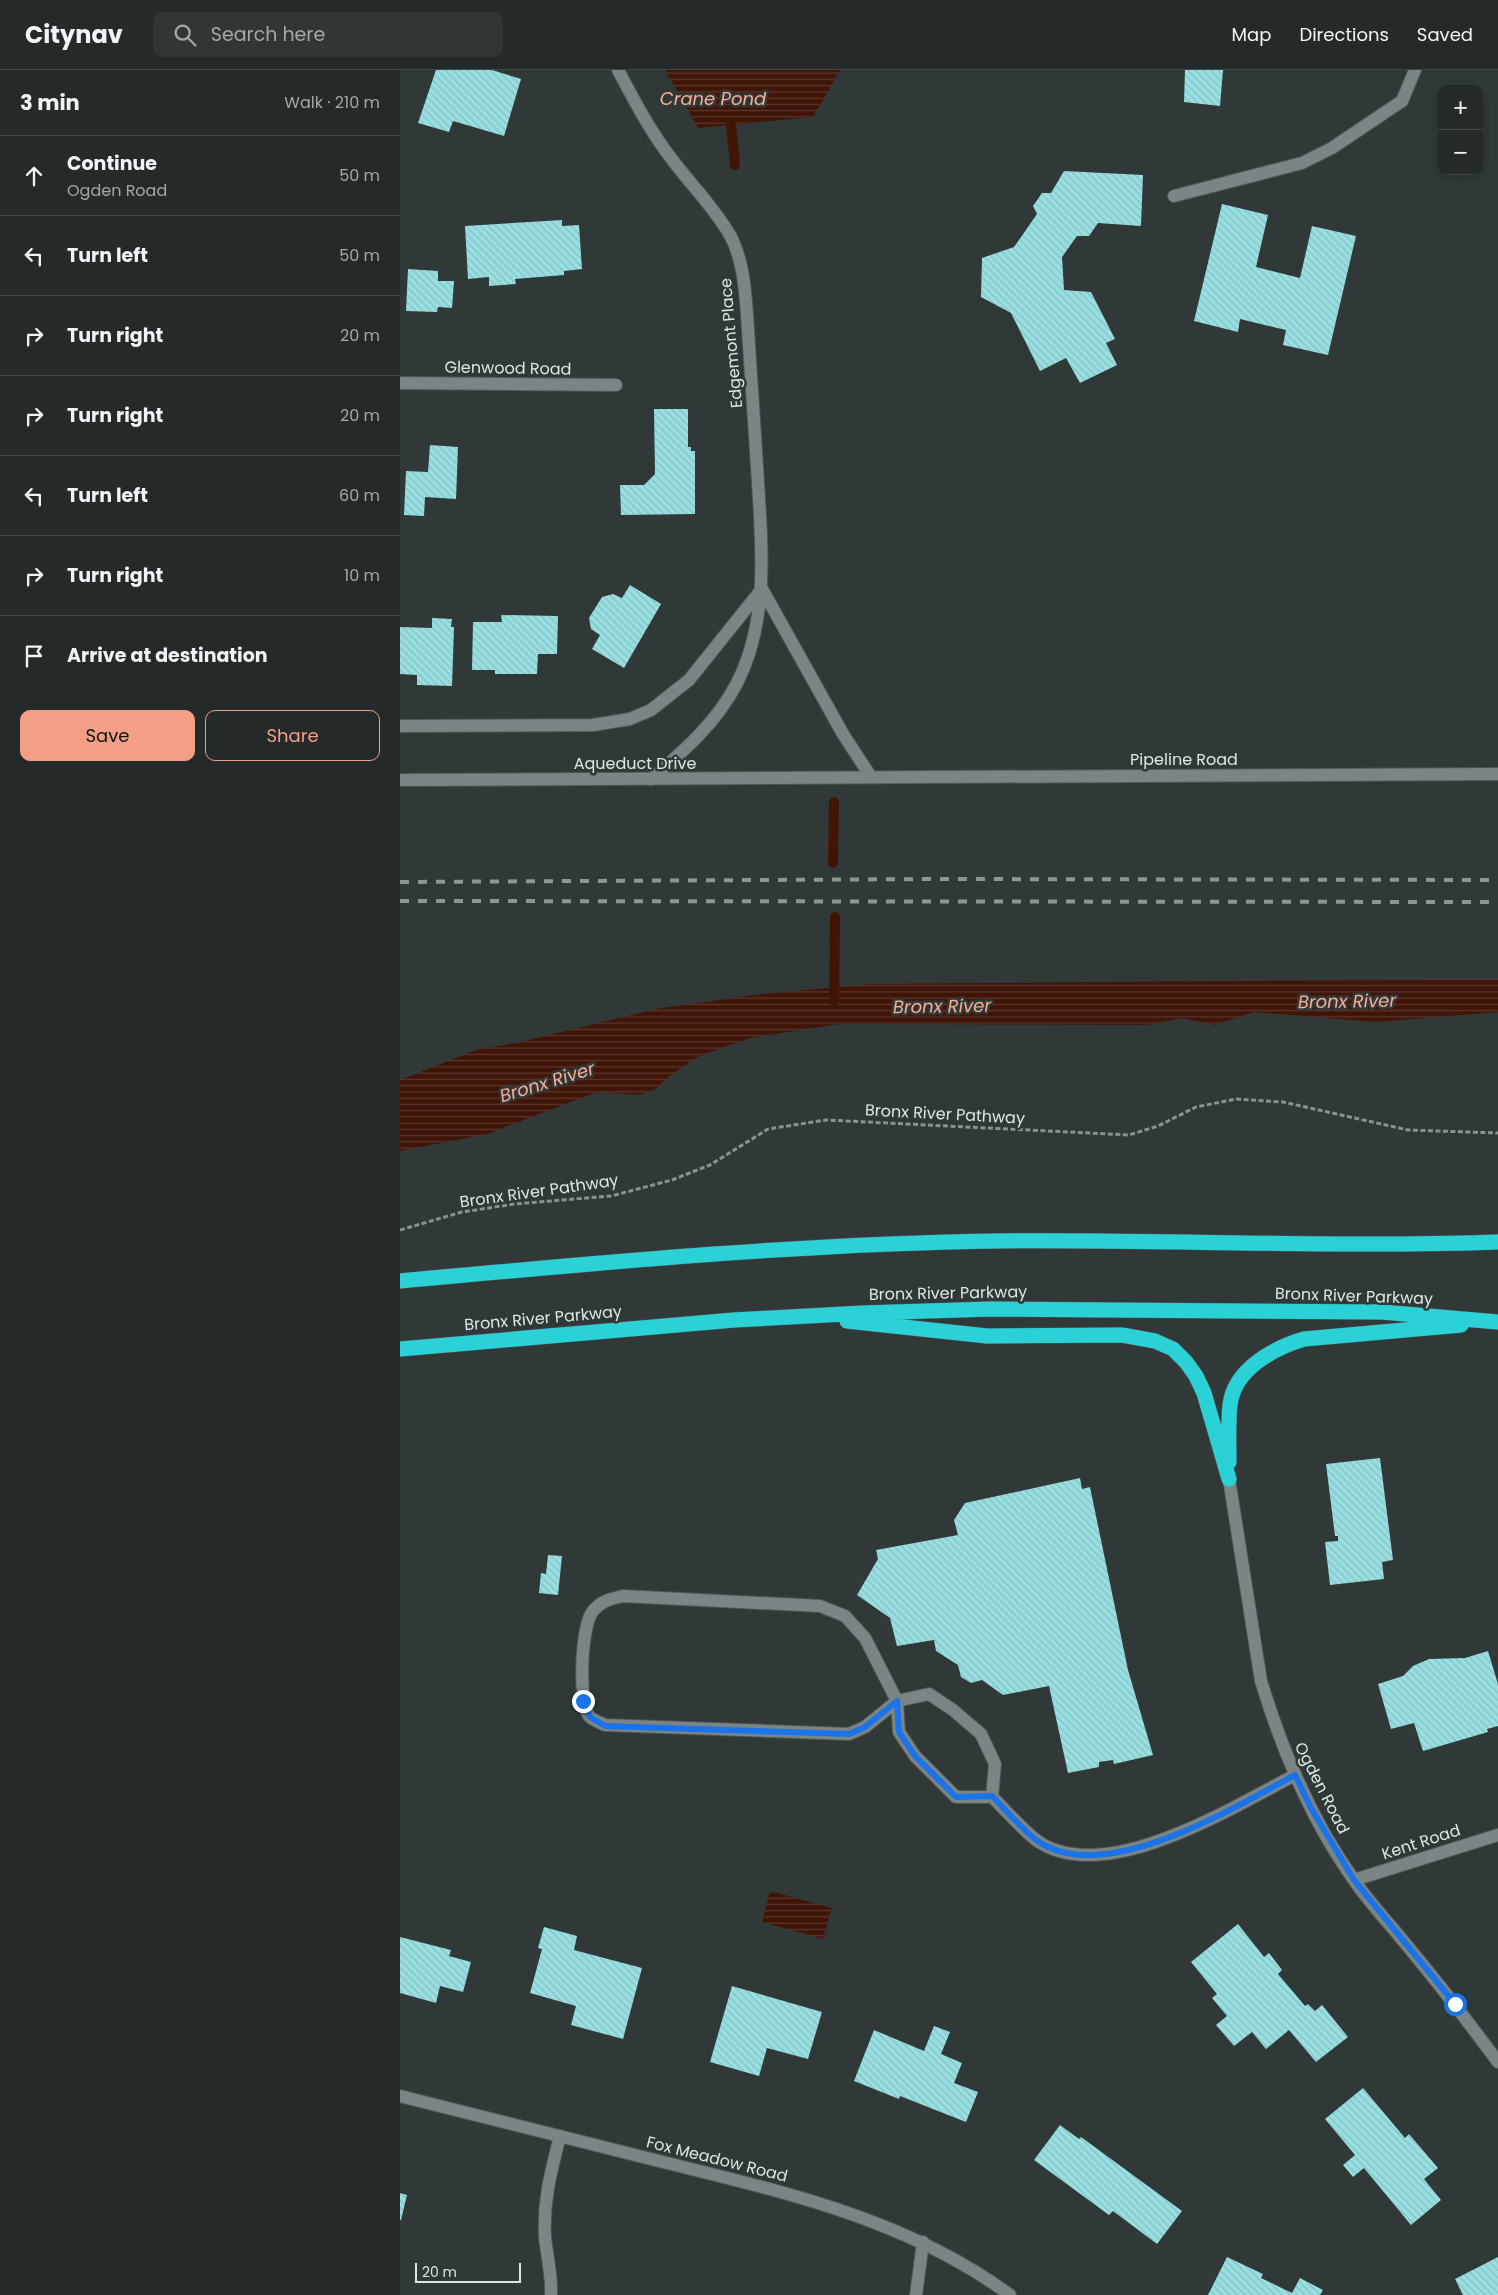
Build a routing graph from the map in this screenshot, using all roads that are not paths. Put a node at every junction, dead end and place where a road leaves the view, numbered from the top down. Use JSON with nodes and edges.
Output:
{"nodes":[{"id":1,"x":618,"y":70,"type":"edge"},
{"id":2,"x":1415,"y":70,"type":"edge"},
{"id":3,"x":1174,"y":196,"type":"dead end"},
{"id":4,"x":400,"y":383,"type":"edge"},
{"id":5,"x":616,"y":386,"type":"dead end"},
{"id":6,"x":762,"y":589,"type":"junction"},
{"id":7,"x":400,"y":726,"type":"edge"},
{"id":8,"x":1498,"y":774,"type":"edge"},
{"id":9,"x":871,"y":777,"type":"junction"},
{"id":10,"x":652,"y":779,"type":"junction"},
{"id":11,"x":400,"y":780,"type":"edge"},
{"id":12,"x":1498,"y":1242,"type":"edge"},
{"id":13,"x":400,"y":1281,"type":"edge"},
{"id":14,"x":798,"y":1316,"type":"junction"},
{"id":15,"x":1498,"y":1322,"type":"edge"},
{"id":16,"x":400,"y":1349,"type":"edge"},
{"id":17,"x":1229,"y":1479,"type":"junction"},
{"id":18,"x":897,"y":1701,"type":"junction"},
{"id":19,"x":1295,"y":1775,"type":"junction"},
{"id":20,"x":992,"y":1796,"type":"junction"},
{"id":21,"x":1498,"y":1835,"type":"edge"},
{"id":22,"x":1354,"y":1880,"type":"junction"},
{"id":23,"x":1498,"y":2062,"type":"edge"},
{"id":24,"x":400,"y":2096,"type":"edge"},
{"id":25,"x":560,"y":2136,"type":"junction"},
{"id":26,"x":923,"y":2242,"type":"junction"},
{"id":27,"x":552,"y":2295,"type":"edge"},
{"id":28,"x":916,"y":2295,"type":"edge"},
{"id":29,"x":1010,"y":2295,"type":"edge"}],
"edges":[{"from":1,"to":6,"type":"street","name":"Edgemont Place"},
{"from":2,"to":3,"type":"street"},
{"from":4,"to":5,"type":"street","name":"Glenwood Road"},
{"from":6,"to":7,"type":"street"},
{"from":6,"to":9,"type":"street","name":"Edgemont Place"},
{"from":6,"to":10,"type":"street","name":"Edgemont Place"},
{"from":8,"to":9,"type":"street","name":"Pipeline Road"},
{"from":9,"to":10,"type":"street","name":"Aqueduct Drive"},
{"from":10,"to":11,"type":"street","name":"Aqueduct Drive"},
{"from":12,"to":13,"type":"highway"},
{"from":14,"to":15,"type":"highway","name":"Bronx River Parkway"},
{"from":14,"to":16,"type":"highway","name":"Bronx River Parkway"},
{"from":14,"to":17,"type":"highway"},
{"from":15,"to":17,"type":"highway"},
{"from":17,"to":19,"type":"street","name":"Ogden Road"},
{"from":18,"to":18,"type":"street"},
{"from":18,"to":20,"type":"street"},
{"from":18,"to":20,"type":"street"},
{"from":19,"to":20,"type":"street"},
{"from":19,"to":22,"type":"street","name":"Ogden Road"},
{"from":21,"to":22,"type":"street","name":"Kent Road"},
{"from":22,"to":23,"type":"street","name":"Ogden Road"},
{"from":24,"to":25,"type":"street","name":"Fox Meadow Road"},
{"from":25,"to":26,"type":"street","name":"Fox Meadow Road"},
{"from":25,"to":27,"type":"street"},
{"from":26,"to":28,"type":"street"},
{"from":26,"to":29,"type":"street","name":"Fox Meadow Road"}]}
